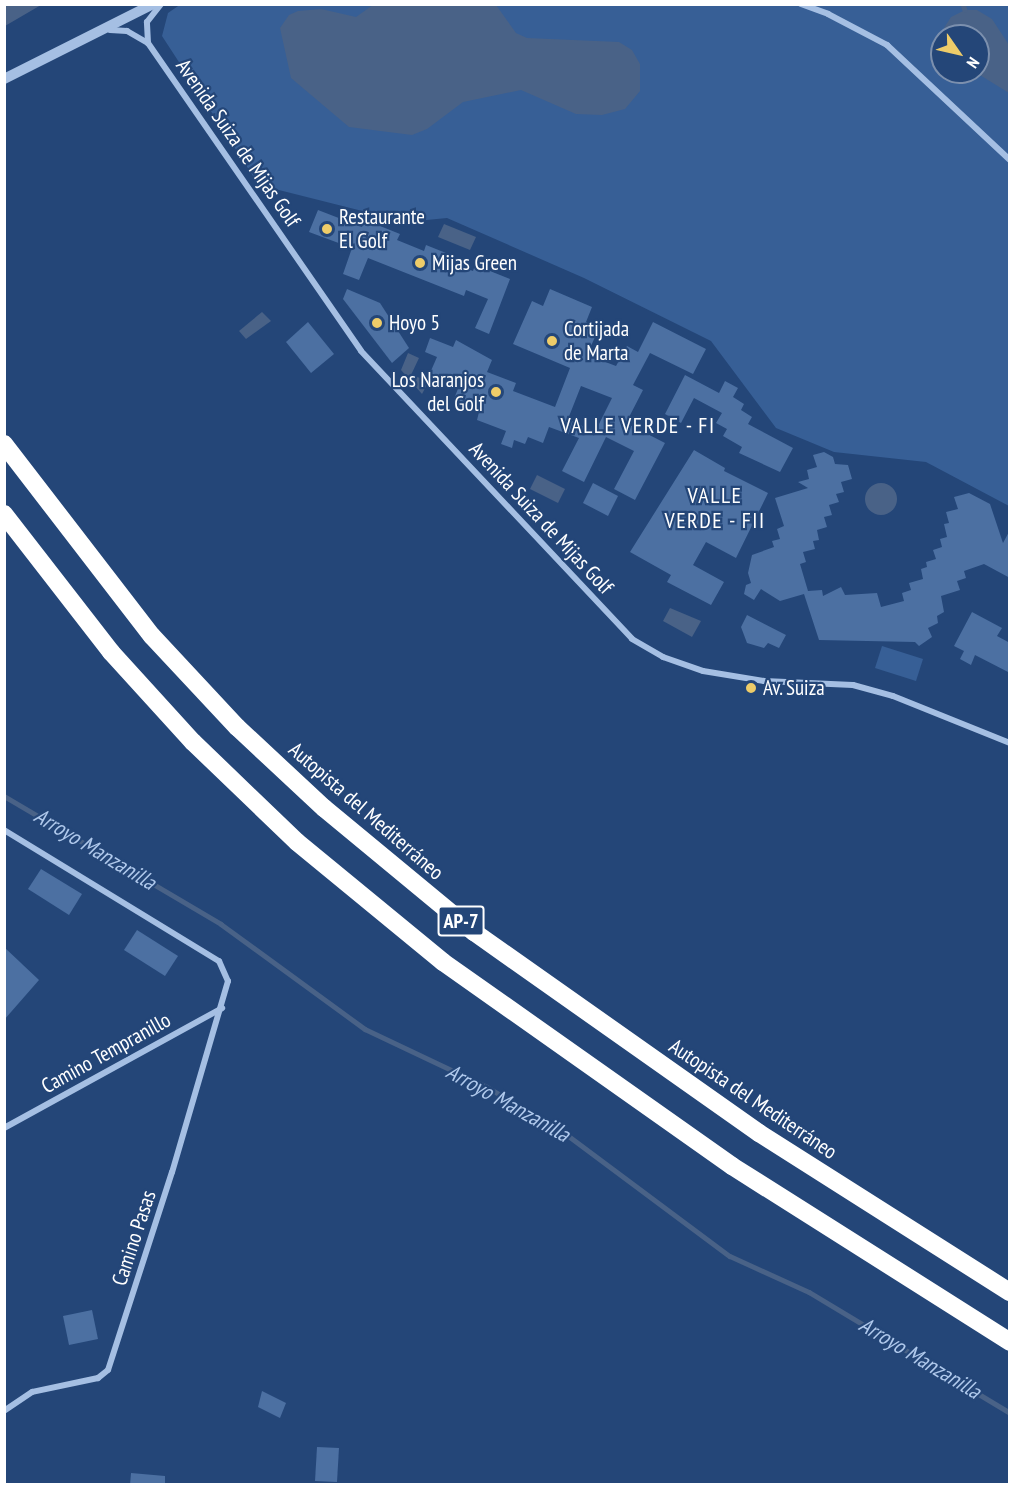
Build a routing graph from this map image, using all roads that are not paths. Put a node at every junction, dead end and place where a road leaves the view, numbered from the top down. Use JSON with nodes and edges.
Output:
{"nodes":[{"id":1,"x":153,"y":4,"type":"edge"},
{"id":2,"x":161,"y":4,"type":"edge"},
{"id":3,"x":801,"y":4,"type":"edge"},
{"id":4,"x":102,"y":31,"type":"junction"},
{"id":5,"x":148,"y":43,"type":"junction"},
{"id":6,"x":4,"y":79,"type":"edge"},
{"id":7,"x":1010,"y":160,"type":"edge"},
{"id":8,"x":4,"y":444,"type":"edge"},
{"id":9,"x":4,"y":514,"type":"edge"},
{"id":10,"x":1010,"y":743,"type":"edge"},
{"id":11,"x":4,"y":830,"type":"edge"},
{"id":12,"x":223,"y":1007,"type":"junction"},
{"id":13,"x":4,"y":1128,"type":"edge"},
{"id":14,"x":1010,"y":1292,"type":"edge"},
{"id":15,"x":1010,"y":1342,"type":"edge"},
{"id":16,"x":4,"y":1411,"type":"edge"}],
"edges":[{"from":1,"to":4,"type":"street"},
{"from":2,"to":5,"type":"street"},
{"from":3,"to":7,"type":"street"},
{"from":4,"to":5,"type":"street"},
{"from":4,"to":6,"type":"street"},
{"from":5,"to":10,"type":"street","name":"Avenida Suiza de Mijas Golf"},
{"from":8,"to":14,"type":"highway","name":"Autopista del Mediterráneo","number":"AP-7"},
{"from":9,"to":15,"type":"highway","number":"AP-7"},
{"from":11,"to":12,"type":"street","name":"Camino Pasas"},
{"from":12,"to":13,"type":"street","name":"Camino Tempranillo"},
{"from":12,"to":16,"type":"street","name":"Camino Pasas"}]}
